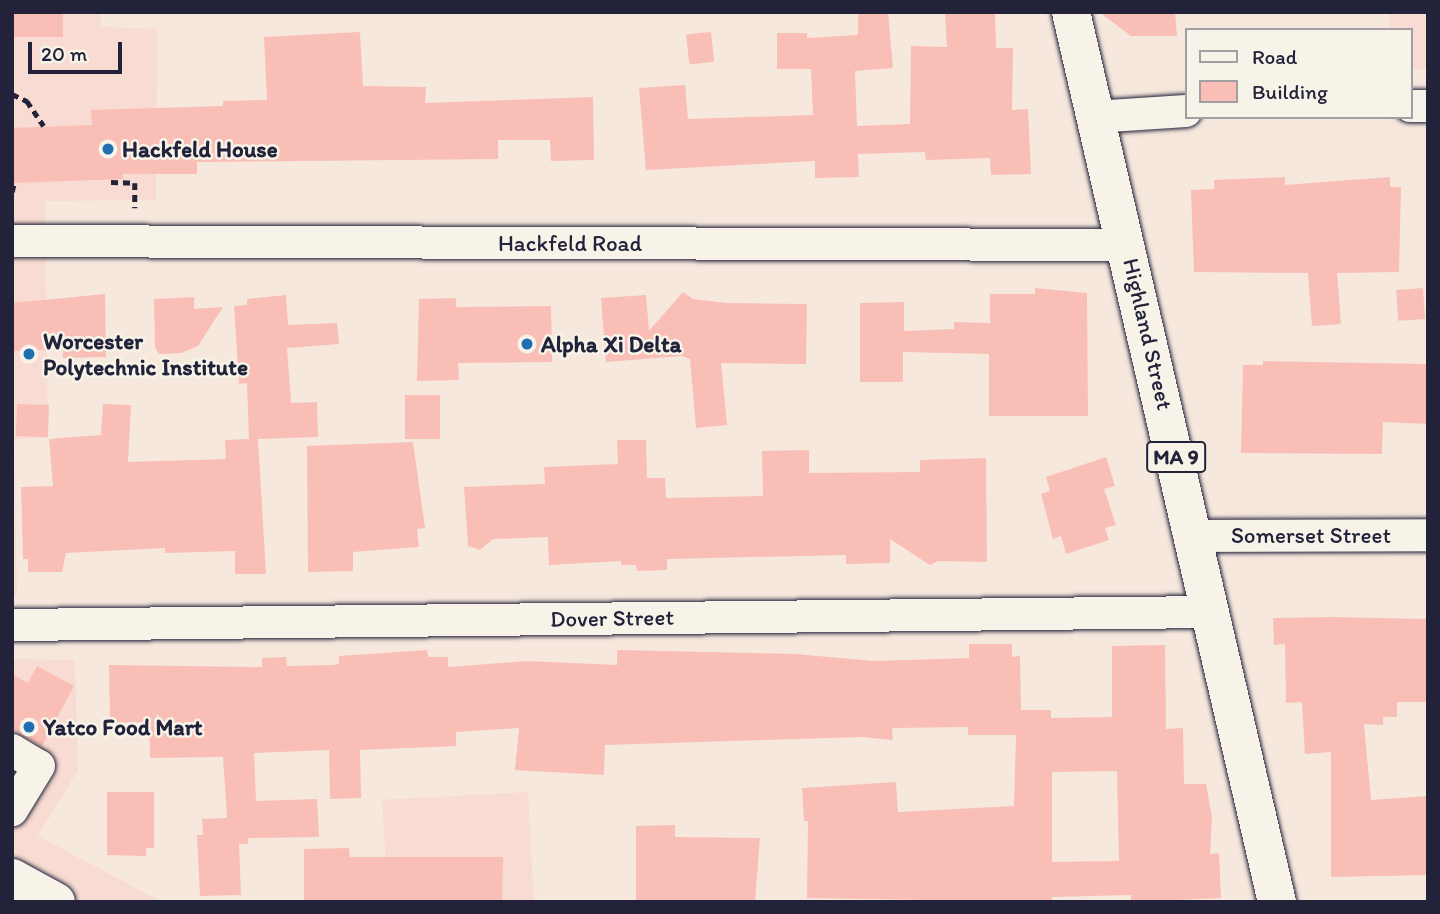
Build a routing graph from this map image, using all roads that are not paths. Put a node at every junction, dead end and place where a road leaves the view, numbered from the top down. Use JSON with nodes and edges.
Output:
{"nodes":[{"id":1,"x":1071,"y":12,"type":"edge"},
{"id":2,"x":1184,"y":111,"type":"edge"},
{"id":3,"x":1094,"y":117,"type":"junction"},
{"id":4,"x":12,"y":241,"type":"edge"},
{"id":5,"x":1127,"y":245,"type":"junction"},
{"id":6,"x":1428,"y":534,"type":"edge"},
{"id":7,"x":1195,"y":537,"type":"junction"},
{"id":8,"x":1212,"y":612,"type":"junction"},
{"id":9,"x":12,"y":625,"type":"edge"},
{"id":10,"x":12,"y":750,"type":"edge"},
{"id":11,"x":12,"y":810,"type":"edge"},
{"id":12,"x":12,"y":878,"type":"edge"},
{"id":13,"x":56,"y":902,"type":"edge"},
{"id":14,"x":1277,"y":902,"type":"edge"}],
"edges":[{"from":1,"to":3,"type":"main road","name":"Highland Street","number":"MA 9"},
{"from":2,"to":3,"type":"street"},
{"from":3,"to":5,"type":"main road","name":"Highland Street","number":"MA 9"},
{"from":4,"to":5,"type":"street","name":"Hackfeld Road"},
{"from":5,"to":7,"type":"main road","name":"Highland Street","number":"MA 9"},
{"from":6,"to":7,"type":"street","name":"Somerset Street"},
{"from":7,"to":8,"type":"main road","name":"Highland Street","number":"MA 9"},
{"from":8,"to":9,"type":"street","name":"Dover Street"},
{"from":8,"to":14,"type":"main road","name":"Highland Street","number":"MA 9"},
{"from":10,"to":11,"type":"street"},
{"from":12,"to":13,"type":"main road"}]}
